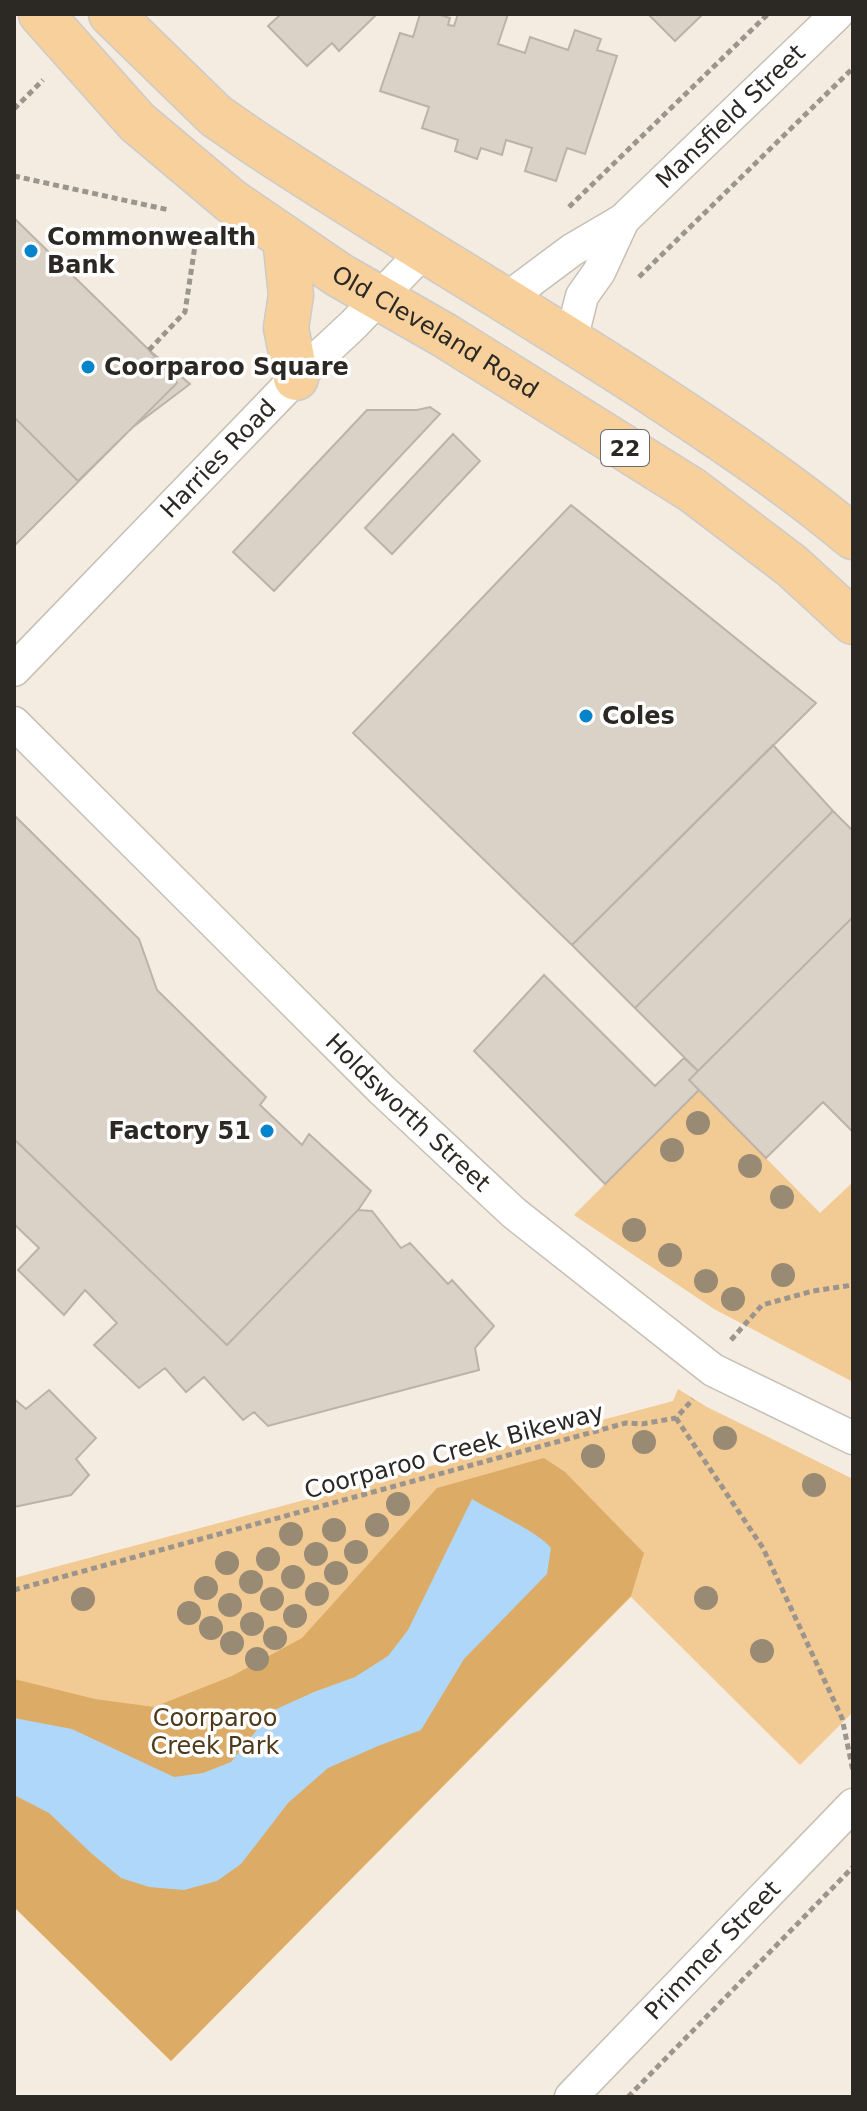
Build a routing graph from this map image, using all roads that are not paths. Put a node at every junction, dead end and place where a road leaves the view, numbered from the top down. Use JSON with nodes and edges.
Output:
{"nodes":[{"id":1,"x":41,"y":14,"type":"edge"},
{"id":2,"x":111,"y":14,"type":"edge"},
{"id":3,"x":837,"y":14,"type":"edge"},
{"id":4,"x":623,"y":220,"type":"junction"},
{"id":5,"x":285,"y":238,"type":"junction"},
{"id":6,"x":425,"y":250,"type":"junction"},
{"id":7,"x":379,"y":298,"type":"junction"},
{"id":8,"x":505,"y":300,"type":"junction"},
{"id":9,"x":571,"y":340,"type":"junction"},
{"id":10,"x":296,"y":378,"type":"junction"},
{"id":11,"x":853,"y":537,"type":"edge"},
{"id":12,"x":853,"y":622,"type":"edge"},
{"id":13,"x":14,"y":670,"type":"edge"},
{"id":14,"x":14,"y":723,"type":"edge"},
{"id":15,"x":853,"y":1438,"type":"edge"},
{"id":16,"x":853,"y":1805,"type":"edge"},
{"id":17,"x":571,"y":2097,"type":"edge"}],
"edges":[{"from":1,"to":5,"type":"highway","name":"Old Cleveland Road","number":"22"},
{"from":2,"to":6,"type":"highway","number":"22"},
{"from":3,"to":4,"type":"street","name":"Mansfield Street"},
{"from":4,"to":8,"type":"street","name":"Mansfield Street"},
{"from":4,"to":9,"type":"street","name":"Mansfield Street"},
{"from":5,"to":7,"type":"highway","name":"Old Cleveland Road","number":"22"},
{"from":5,"to":10,"type":"highway"},
{"from":6,"to":7,"type":"street","name":"Harries Road"},
{"from":6,"to":8,"type":"highway","number":"22"},
{"from":7,"to":10,"type":"street","name":"Harries Road"},
{"from":7,"to":12,"type":"highway","name":"Old Cleveland Road","number":"22"},
{"from":8,"to":9,"type":"highway","number":"22"},
{"from":9,"to":11,"type":"highway","number":"22"},
{"from":10,"to":13,"type":"street","name":"Harries Road"},
{"from":14,"to":15,"type":"street","name":"Holdsworth Street"},
{"from":16,"to":17,"type":"street","name":"Primmer Street"}]}
